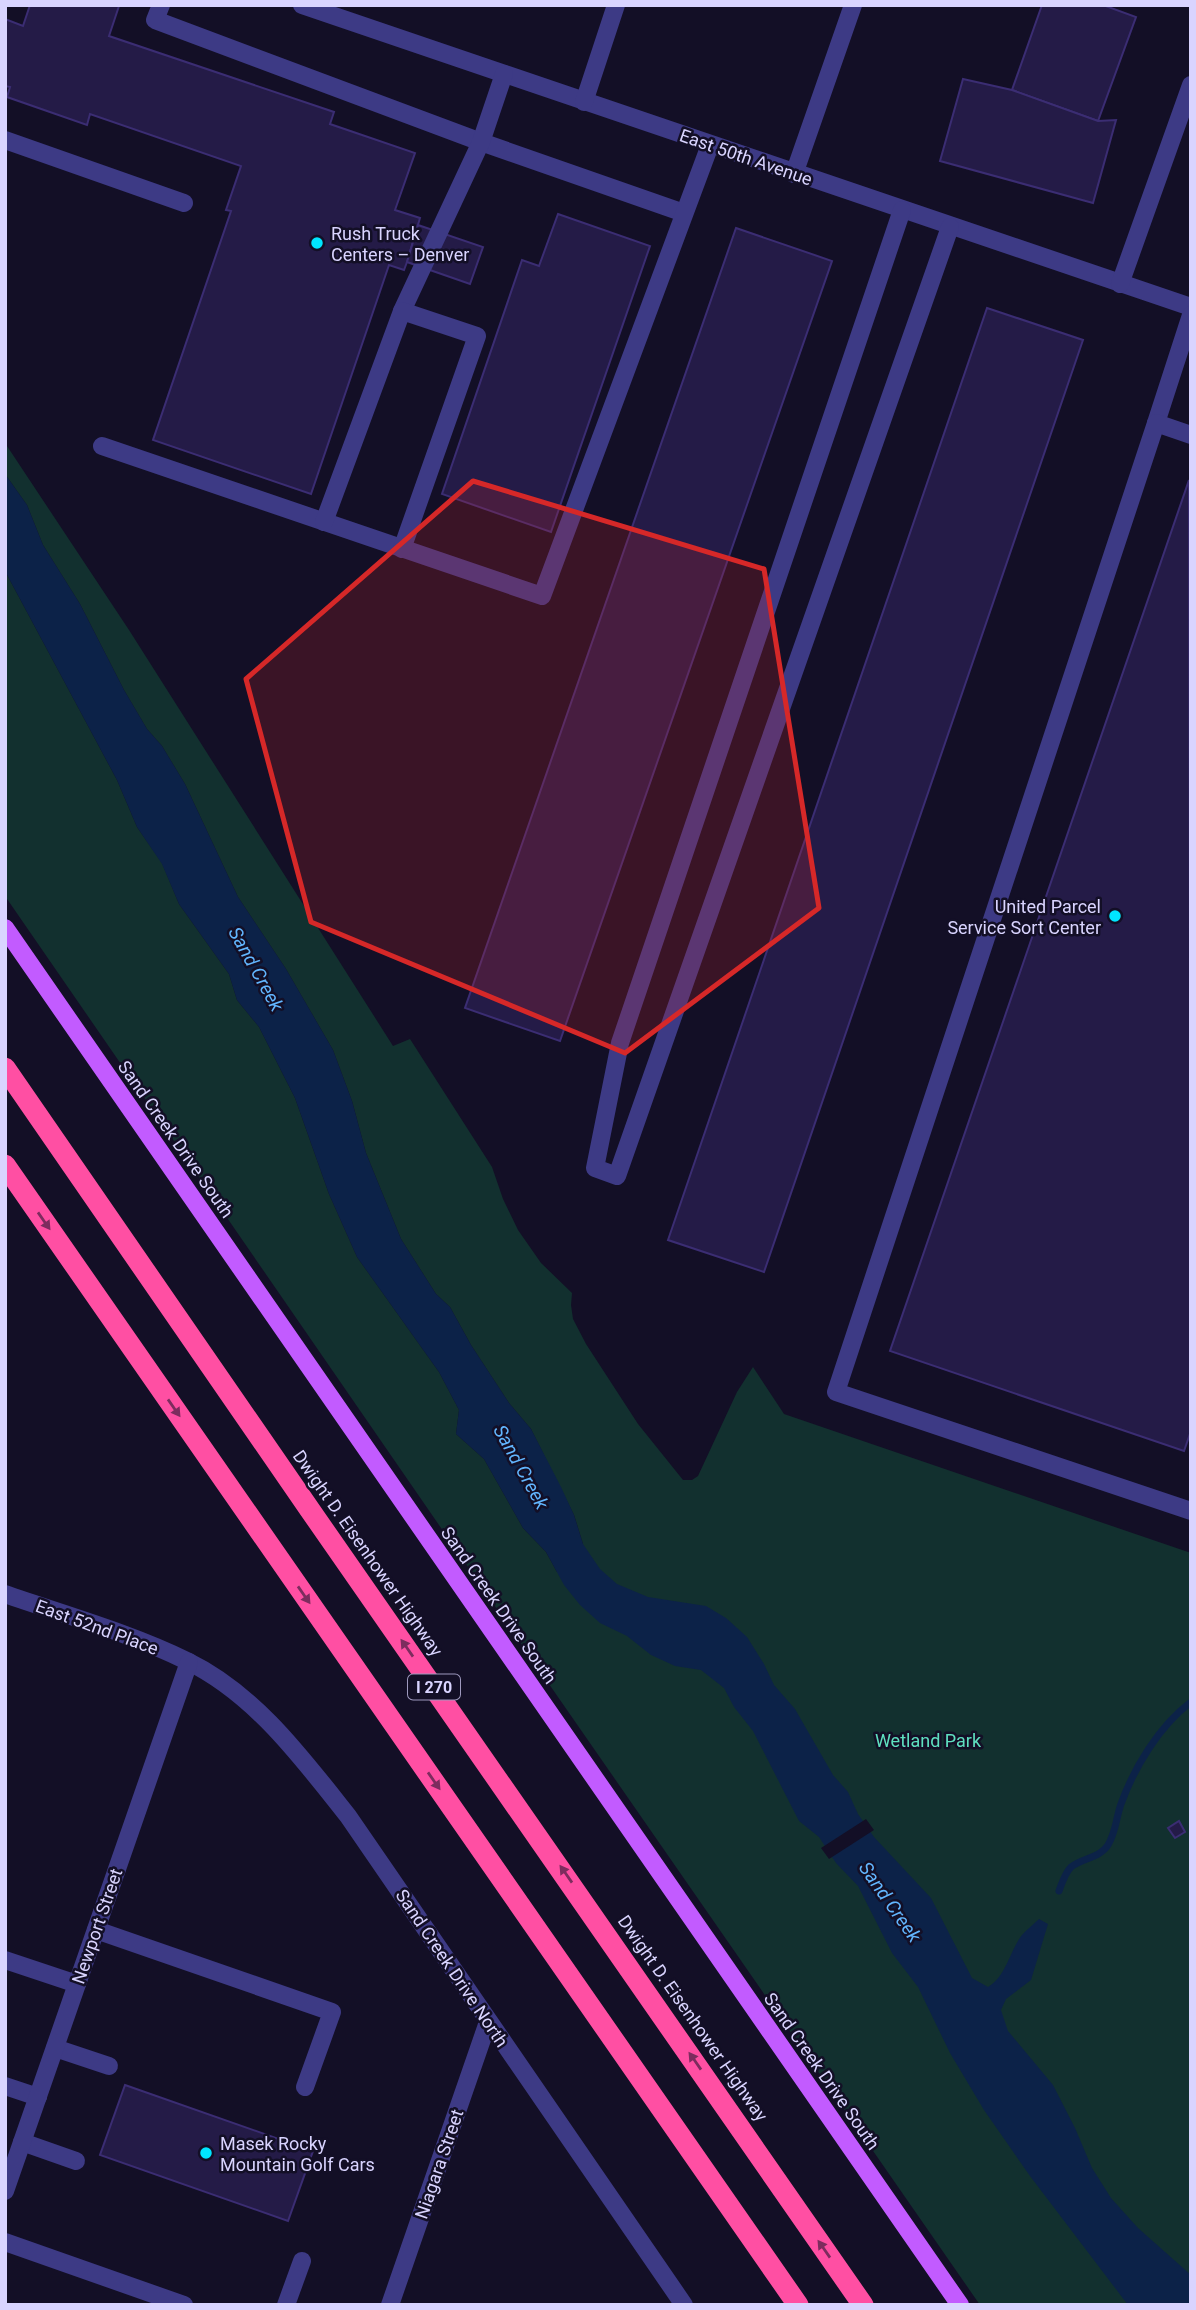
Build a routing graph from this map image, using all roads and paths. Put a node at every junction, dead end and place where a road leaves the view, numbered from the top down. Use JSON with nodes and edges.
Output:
{"nodes":[{"id":1,"x":161,"y":5,"type":"edge"},
{"id":2,"x":302,"y":5,"type":"edge"},
{"id":3,"x":616,"y":5,"type":"edge"},
{"id":4,"x":853,"y":5,"type":"edge"},
{"id":5,"x":504,"y":74,"type":"junction"},
{"id":6,"x":1191,"y":85,"type":"edge"},
{"id":7,"x":584,"y":102,"type":"junction"},
{"id":8,"x":5,"y":140,"type":"edge"},
{"id":9,"x":481,"y":142,"type":"junction"},
{"id":10,"x":710,"y":145,"type":"junction"},
{"id":11,"x":794,"y":174,"type":"junction"},
{"id":12,"x":184,"y":203,"type":"dead end"},
{"id":13,"x":902,"y":210,"type":"junction"},
{"id":14,"x":684,"y":213,"type":"junction"},
{"id":15,"x":950,"y":227,"type":"junction"},
{"id":16,"x":1120,"y":284,"type":"junction"},
{"id":17,"x":1191,"y":307,"type":"edge"},
{"id":18,"x":402,"y":311,"type":"junction"},
{"id":19,"x":1191,"y":315,"type":"edge"},
{"id":20,"x":1156,"y":423,"type":"junction"},
{"id":21,"x":1191,"y":435,"type":"edge"},
{"id":22,"x":102,"y":446,"type":"dead end"},
{"id":23,"x":324,"y":522,"type":"junction"},
{"id":24,"x":402,"y":549,"type":"junction"},
{"id":25,"x":5,"y":928,"type":"edge"},
{"id":26,"x":5,"y":1068,"type":"edge"},
{"id":27,"x":5,"y":1165,"type":"edge"},
{"id":28,"x":1191,"y":1511,"type":"edge"},
{"id":29,"x":5,"y":1594,"type":"edge"},
{"id":30,"x":189,"y":1662,"type":"junction"},
{"id":31,"x":96,"y":1930,"type":"junction"},
{"id":32,"x":5,"y":1960,"type":"edge"},
{"id":33,"x":77,"y":1984,"type":"junction"},
{"id":34,"x":488,"y":2022,"type":"junction"},
{"id":35,"x":55,"y":2048,"type":"junction"},
{"id":36,"x":109,"y":2066,"type":"dead end"},
{"id":37,"x":5,"y":2086,"type":"edge"},
{"id":38,"x":305,"y":2087,"type":"dead end"},
{"id":39,"x":38,"y":2097,"type":"junction"},
{"id":40,"x":22,"y":2142,"type":"junction"},
{"id":41,"x":76,"y":2161,"type":"dead end"},
{"id":42,"x":5,"y":2190,"type":"edge"},
{"id":43,"x":5,"y":2242,"type":"edge"},
{"id":44,"x":302,"y":2261,"type":"dead end"},
{"id":45,"x":184,"y":2305,"type":"edge"},
{"id":46,"x":286,"y":2305,"type":"edge"},
{"id":47,"x":390,"y":2305,"type":"edge"},
{"id":48,"x":684,"y":2305,"type":"edge"},
{"id":49,"x":798,"y":2305,"type":"edge"},
{"id":50,"x":863,"y":2305,"type":"edge"},
{"id":51,"x":960,"y":2305,"type":"edge"}],
"edges":[{"from":1,"to":9,"type":"street"},
{"from":2,"to":5,"type":"street","name":"East 50th Avenue"},
{"from":3,"to":7,"type":"street"},
{"from":4,"to":11,"type":"street"},
{"from":5,"to":7,"type":"street","name":"East 50th Avenue"},
{"from":5,"to":9,"type":"street"},
{"from":6,"to":16,"type":"street"},
{"from":7,"to":10,"type":"street","name":"East 50th Avenue"},
{"from":8,"to":12,"type":"street"},
{"from":9,"to":14,"type":"street"},
{"from":9,"to":18,"type":"street"},
{"from":10,"to":11,"type":"street","name":"East 50th Avenue"},
{"from":10,"to":14,"type":"street"},
{"from":11,"to":13,"type":"street","name":"East 50th Avenue"},
{"from":13,"to":15,"type":"street","name":"East 50th Avenue"},
{"from":13,"to":15,"type":"street"},
{"from":14,"to":24,"type":"street"},
{"from":15,"to":16,"type":"street","name":"East 50th Avenue"},
{"from":16,"to":17,"type":"street","name":"East 50th Avenue"},
{"from":18,"to":23,"type":"street"},
{"from":18,"to":24,"type":"street"},
{"from":19,"to":20,"type":"street"},
{"from":20,"to":21,"type":"street"},
{"from":20,"to":28,"type":"street"},
{"from":22,"to":23,"type":"street"},
{"from":23,"to":24,"type":"street"},
{"from":25,"to":51,"type":"main road","name":"Sand Creek Drive South"},
{"from":50,"to":26,"type":"highway","name":"Dwight D. Eisenhower Highway","number":"I 270","one_way":true},
{"from":27,"to":49,"type":"highway","number":"I 270","one_way":true},
{"from":29,"to":30,"type":"street","name":"East 52nd Place"},
{"from":30,"to":31,"type":"street","name":"Newport Street"},
{"from":30,"to":34,"type":"street","name":"Sand Creek Drive North"},
{"from":31,"to":33,"type":"street","name":"Newport Street"},
{"from":31,"to":38,"type":"street"},
{"from":32,"to":33,"type":"street"},
{"from":33,"to":35,"type":"street","name":"Newport Street"},
{"from":34,"to":47,"type":"street","name":"Niagara Street"},
{"from":34,"to":48,"type":"street","name":"Sand Creek Drive North"},
{"from":35,"to":36,"type":"street"},
{"from":35,"to":39,"type":"street","name":"Newport Street"},
{"from":37,"to":39,"type":"street"},
{"from":39,"to":40,"type":"street","name":"Newport Street"},
{"from":40,"to":41,"type":"street"},
{"from":40,"to":42,"type":"street","name":"Newport Street"},
{"from":43,"to":45,"type":"street"},
{"from":44,"to":46,"type":"street"}]}
